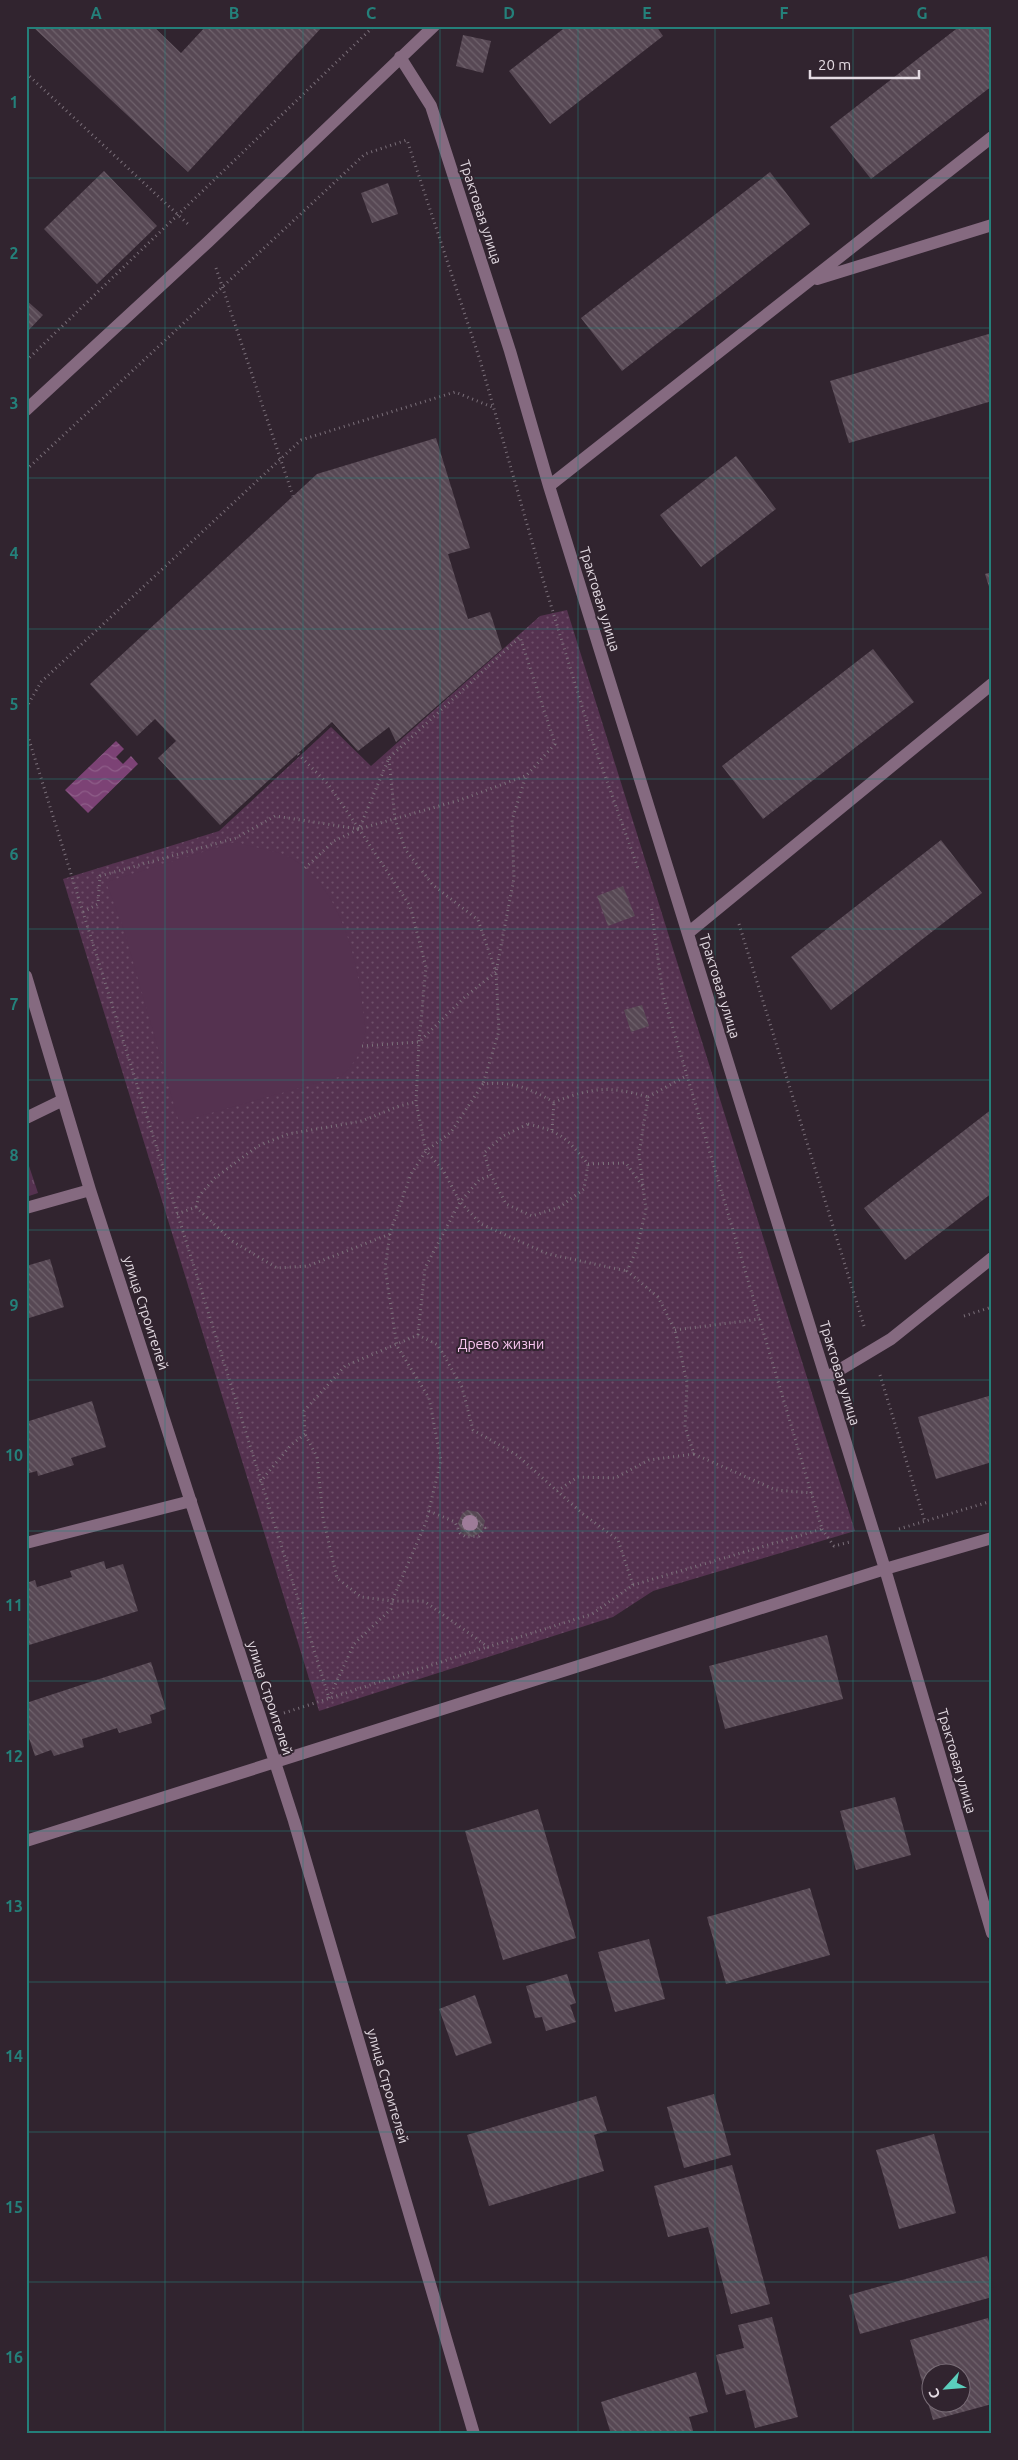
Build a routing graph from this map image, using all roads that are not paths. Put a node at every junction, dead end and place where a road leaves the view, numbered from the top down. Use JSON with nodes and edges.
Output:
{"nodes":[{"id":1,"x":434,"y":26,"type":"edge"},
{"id":2,"x":400,"y":57,"type":"junction"},
{"id":3,"x":992,"y":137,"type":"edge"},
{"id":4,"x":992,"y":225,"type":"edge"},
{"id":5,"x":810,"y":281,"type":"junction"},
{"id":6,"x":26,"y":410,"type":"edge"},
{"id":7,"x":549,"y":486,"type":"junction"},
{"id":8,"x":992,"y":684,"type":"edge"},
{"id":9,"x":688,"y":933,"type":"junction"},
{"id":10,"x":26,"y":976,"type":"edge"},
{"id":11,"x":63,"y":1100,"type":"junction"},
{"id":12,"x":26,"y":1118,"type":"edge"},
{"id":13,"x":90,"y":1190,"type":"junction"},
{"id":14,"x":26,"y":1208,"type":"edge"},
{"id":15,"x":992,"y":1258,"type":"edge"},
{"id":16,"x":826,"y":1378,"type":"junction"},
{"id":17,"x":191,"y":1501,"type":"junction"},
{"id":18,"x":992,"y":1538,"type":"edge"},
{"id":19,"x":26,"y":1543,"type":"edge"},
{"id":20,"x":885,"y":1569,"type":"junction"},
{"id":21,"x":276,"y":1764,"type":"junction"},
{"id":22,"x":26,"y":1841,"type":"edge"},
{"id":23,"x":992,"y":1933,"type":"edge"},
{"id":24,"x":474,"y":2434,"type":"edge"}],
"edges":[{"from":1,"to":2,"type":"street"},
{"from":2,"to":6,"type":"street"},
{"from":2,"to":7,"type":"street","name":"Трактовая улица"},
{"from":3,"to":5,"type":"street"},
{"from":4,"to":5,"type":"street"},
{"from":5,"to":7,"type":"street"},
{"from":7,"to":9,"type":"street","name":"Трактовая улица"},
{"from":8,"to":9,"type":"street"},
{"from":9,"to":16,"type":"street","name":"Трактовая улица"},
{"from":10,"to":11,"type":"street","name":"улица Строителей"},
{"from":11,"to":12,"type":"street"},
{"from":11,"to":13,"type":"street","name":"улица Строителей"},
{"from":13,"to":14,"type":"street"},
{"from":13,"to":17,"type":"street","name":"улица Строителей"},
{"from":15,"to":16,"type":"street"},
{"from":16,"to":20,"type":"street","name":"Трактовая улица"},
{"from":17,"to":19,"type":"street"},
{"from":17,"to":21,"type":"street","name":"улица Строителей"},
{"from":18,"to":20,"type":"street"},
{"from":20,"to":21,"type":"street"},
{"from":20,"to":23,"type":"street","name":"Трактовая улица"},
{"from":21,"to":22,"type":"street"},
{"from":21,"to":24,"type":"street","name":"улица Строителей"}]}
